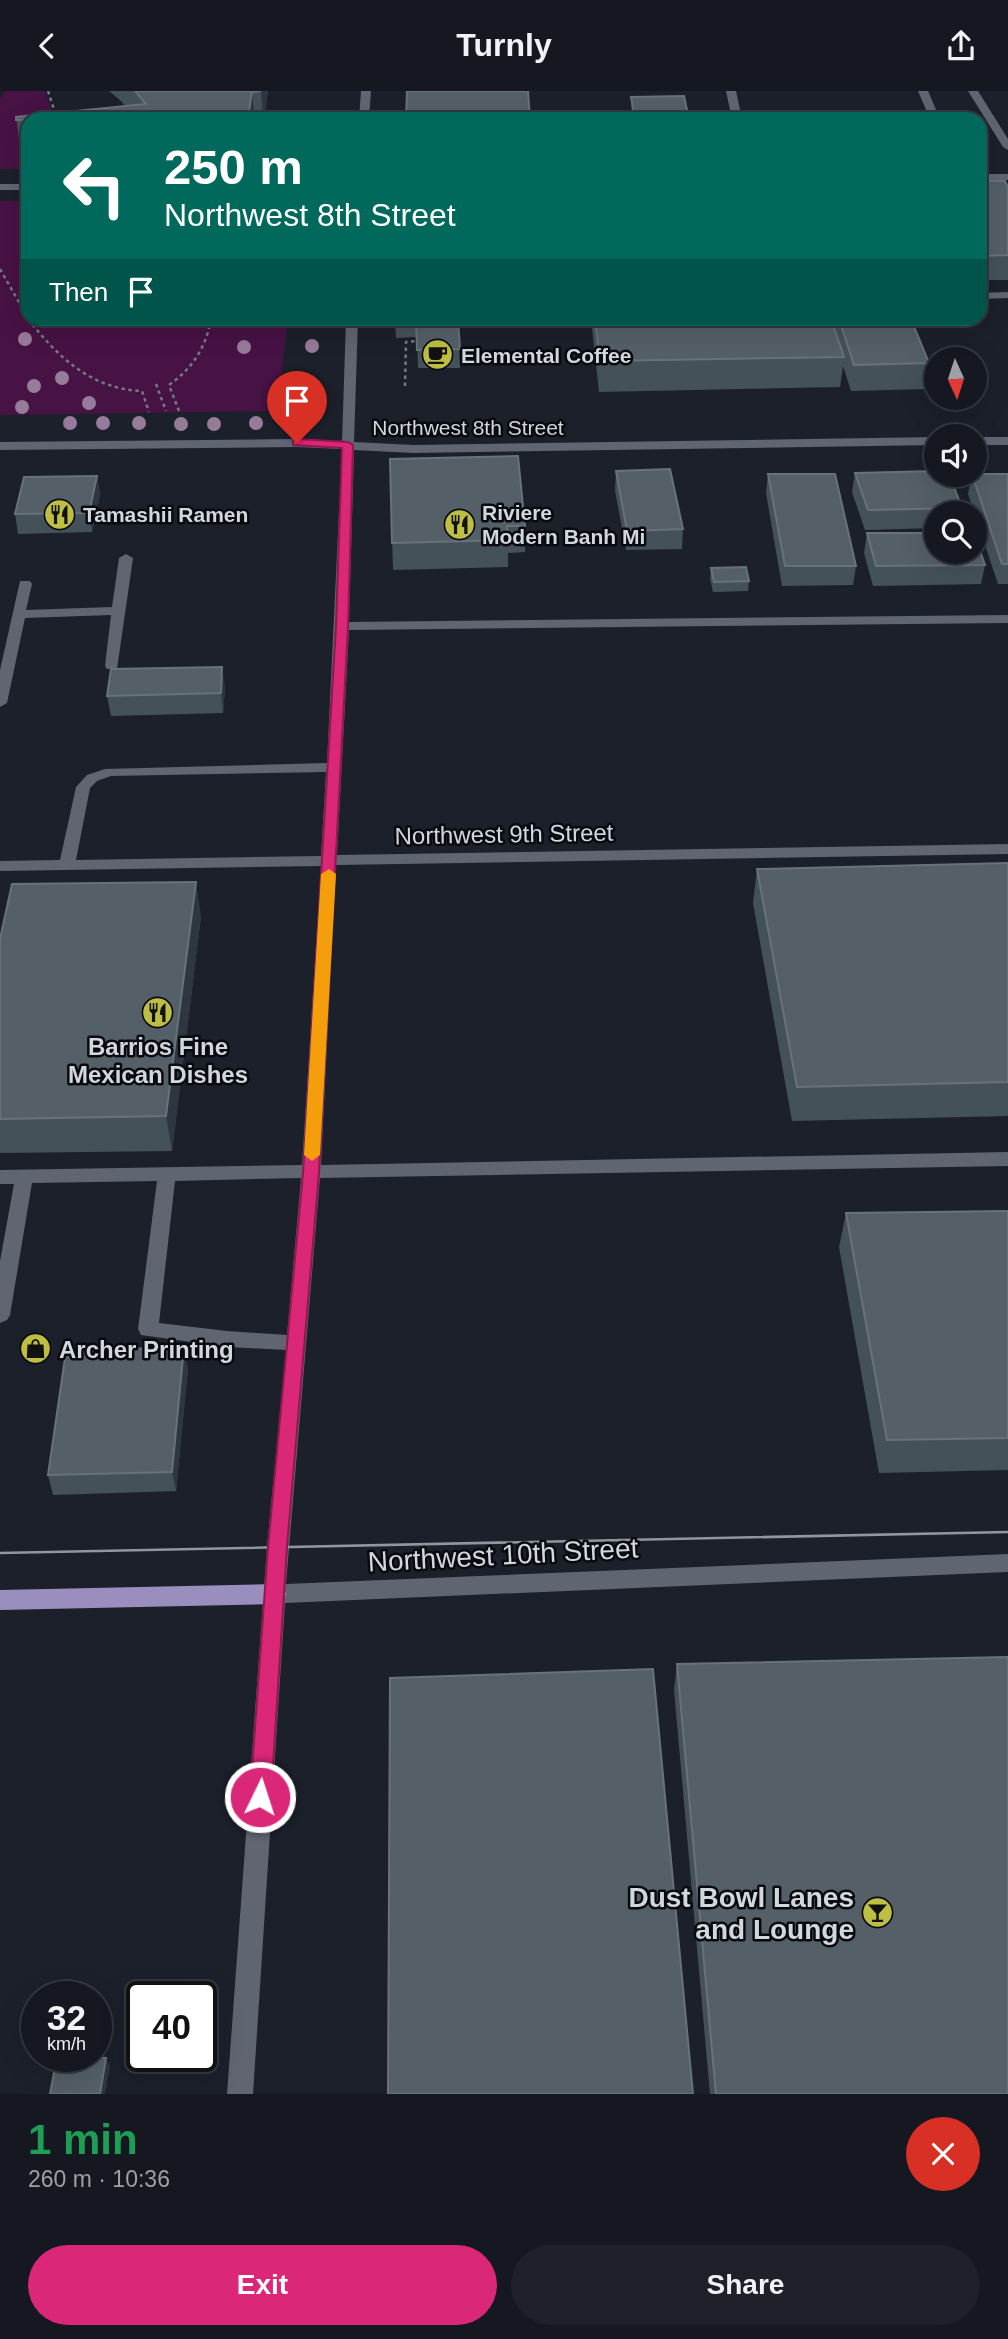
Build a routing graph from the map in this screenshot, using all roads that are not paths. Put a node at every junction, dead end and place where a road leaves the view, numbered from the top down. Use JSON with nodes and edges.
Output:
{"nodes":[{"id":1,"x":366,"y":91,"type":"edge"},
{"id":2,"x":731,"y":91,"type":"edge"},
{"id":3,"x":923,"y":91,"type":"edge"},
{"id":4,"x":973,"y":91,"type":"edge"},
{"id":5,"x":364,"y":112,"type":"edge"},
{"id":6,"x":736,"y":112,"type":"edge"},
{"id":7,"x":932,"y":112,"type":"edge"},
{"id":8,"x":986,"y":112,"type":"edge"},
{"id":9,"x":987,"y":114,"type":"edge"},
{"id":10,"x":1008,"y":148,"type":"edge"},
{"id":11,"x":987,"y":177,"type":"edge"},
{"id":12,"x":1008,"y":177,"type":"edge"},
{"id":13,"x":0,"y":187,"type":"edge"},
{"id":14,"x":21,"y":187,"type":"edge"},
{"id":15,"x":1008,"y":295,"type":"edge"},
{"id":16,"x":987,"y":296,"type":"edge"},
{"id":17,"x":352,"y":326,"type":"edge"},
{"id":18,"x":1008,"y":440,"type":"edge"},
{"id":19,"x":987,"y":441,"type":"edge"},
{"id":20,"x":924,"y":442,"type":"edge"},
{"id":21,"x":348,"y":445,"type":"junction"},
{"id":22,"x":0,"y":446,"type":"edge"},
{"id":23,"x":126,"y":558,"type":"dead end"},
{"id":24,"x":25,"y":584,"type":"dead end"},
{"id":25,"x":118,"y":611,"type":"junction"},
{"id":26,"x":19,"y":614,"type":"junction"},
{"id":27,"x":1008,"y":619,"type":"edge"},
{"id":28,"x":342,"y":627,"type":"junction"},
{"id":29,"x":112,"y":666,"type":"edge"},
{"id":30,"x":0,"y":703,"type":"edge"},
{"id":31,"x":334,"y":767,"type":"junction"},
{"id":32,"x":1008,"y":849,"type":"edge"},
{"id":33,"x":330,"y":859,"type":"junction"},
{"id":34,"x":67,"y":864,"type":"junction"},
{"id":35,"x":0,"y":866,"type":"edge"},
{"id":36,"x":1008,"y":1159,"type":"edge"},
{"id":37,"x":311,"y":1173,"type":"junction"},
{"id":38,"x":167,"y":1174,"type":"junction"},
{"id":39,"x":0,"y":1177,"type":"edge"},
{"id":40,"x":24,"y":1177,"type":"junction"},
{"id":41,"x":0,"y":1315,"type":"edge"},
{"id":42,"x":296,"y":1343,"type":"junction"},
{"id":43,"x":1008,"y":1563,"type":"edge"},
{"id":44,"x":275,"y":1594,"type":"junction"},
{"id":45,"x":0,"y":1600,"type":"edge"},
{"id":46,"x":240,"y":2094,"type":"edge"}],
"edges":[{"from":1,"to":5,"type":"street"},
{"from":2,"to":6,"type":"street"},
{"from":3,"to":7,"type":"street"},
{"from":4,"to":8,"type":"street"},
{"from":9,"to":10,"type":"street"},
{"from":11,"to":12,"type":"street"},
{"from":13,"to":14,"type":"street"},
{"from":15,"to":16,"type":"street"},
{"from":17,"to":21,"type":"street"},
{"from":18,"to":19,"type":"street"},
{"from":20,"to":21,"type":"street","name":"Northwest 8th Street"},
{"from":21,"to":22,"type":"street","name":"Northwest 8th Street"},
{"from":21,"to":28,"type":"street"},
{"from":23,"to":25,"type":"street"},
{"from":24,"to":26,"type":"street"},
{"from":25,"to":26,"type":"street"},
{"from":25,"to":29,"type":"street"},
{"from":26,"to":30,"type":"street"},
{"from":27,"to":28,"type":"street"},
{"from":28,"to":31,"type":"street"},
{"from":31,"to":33,"type":"street"},
{"from":31,"to":34,"type":"street"},
{"from":32,"to":33,"type":"street","name":"Northwest 9th Street"},
{"from":33,"to":34,"type":"street","name":"Northwest 9th Street"},
{"from":33,"to":37,"type":"street"},
{"from":34,"to":35,"type":"street","name":"Northwest 9th Street"},
{"from":36,"to":37,"type":"street"},
{"from":37,"to":38,"type":"street"},
{"from":37,"to":42,"type":"street"},
{"from":38,"to":40,"type":"street"},
{"from":38,"to":42,"type":"street"},
{"from":39,"to":40,"type":"street"},
{"from":40,"to":41,"type":"street"},
{"from":42,"to":44,"type":"street"},
{"from":43,"to":44,"type":"street","name":"Northwest 10th Street"},
{"from":44,"to":45,"type":"main road","name":"Northwest 10th Street"},
{"from":44,"to":46,"type":"street"}]}
